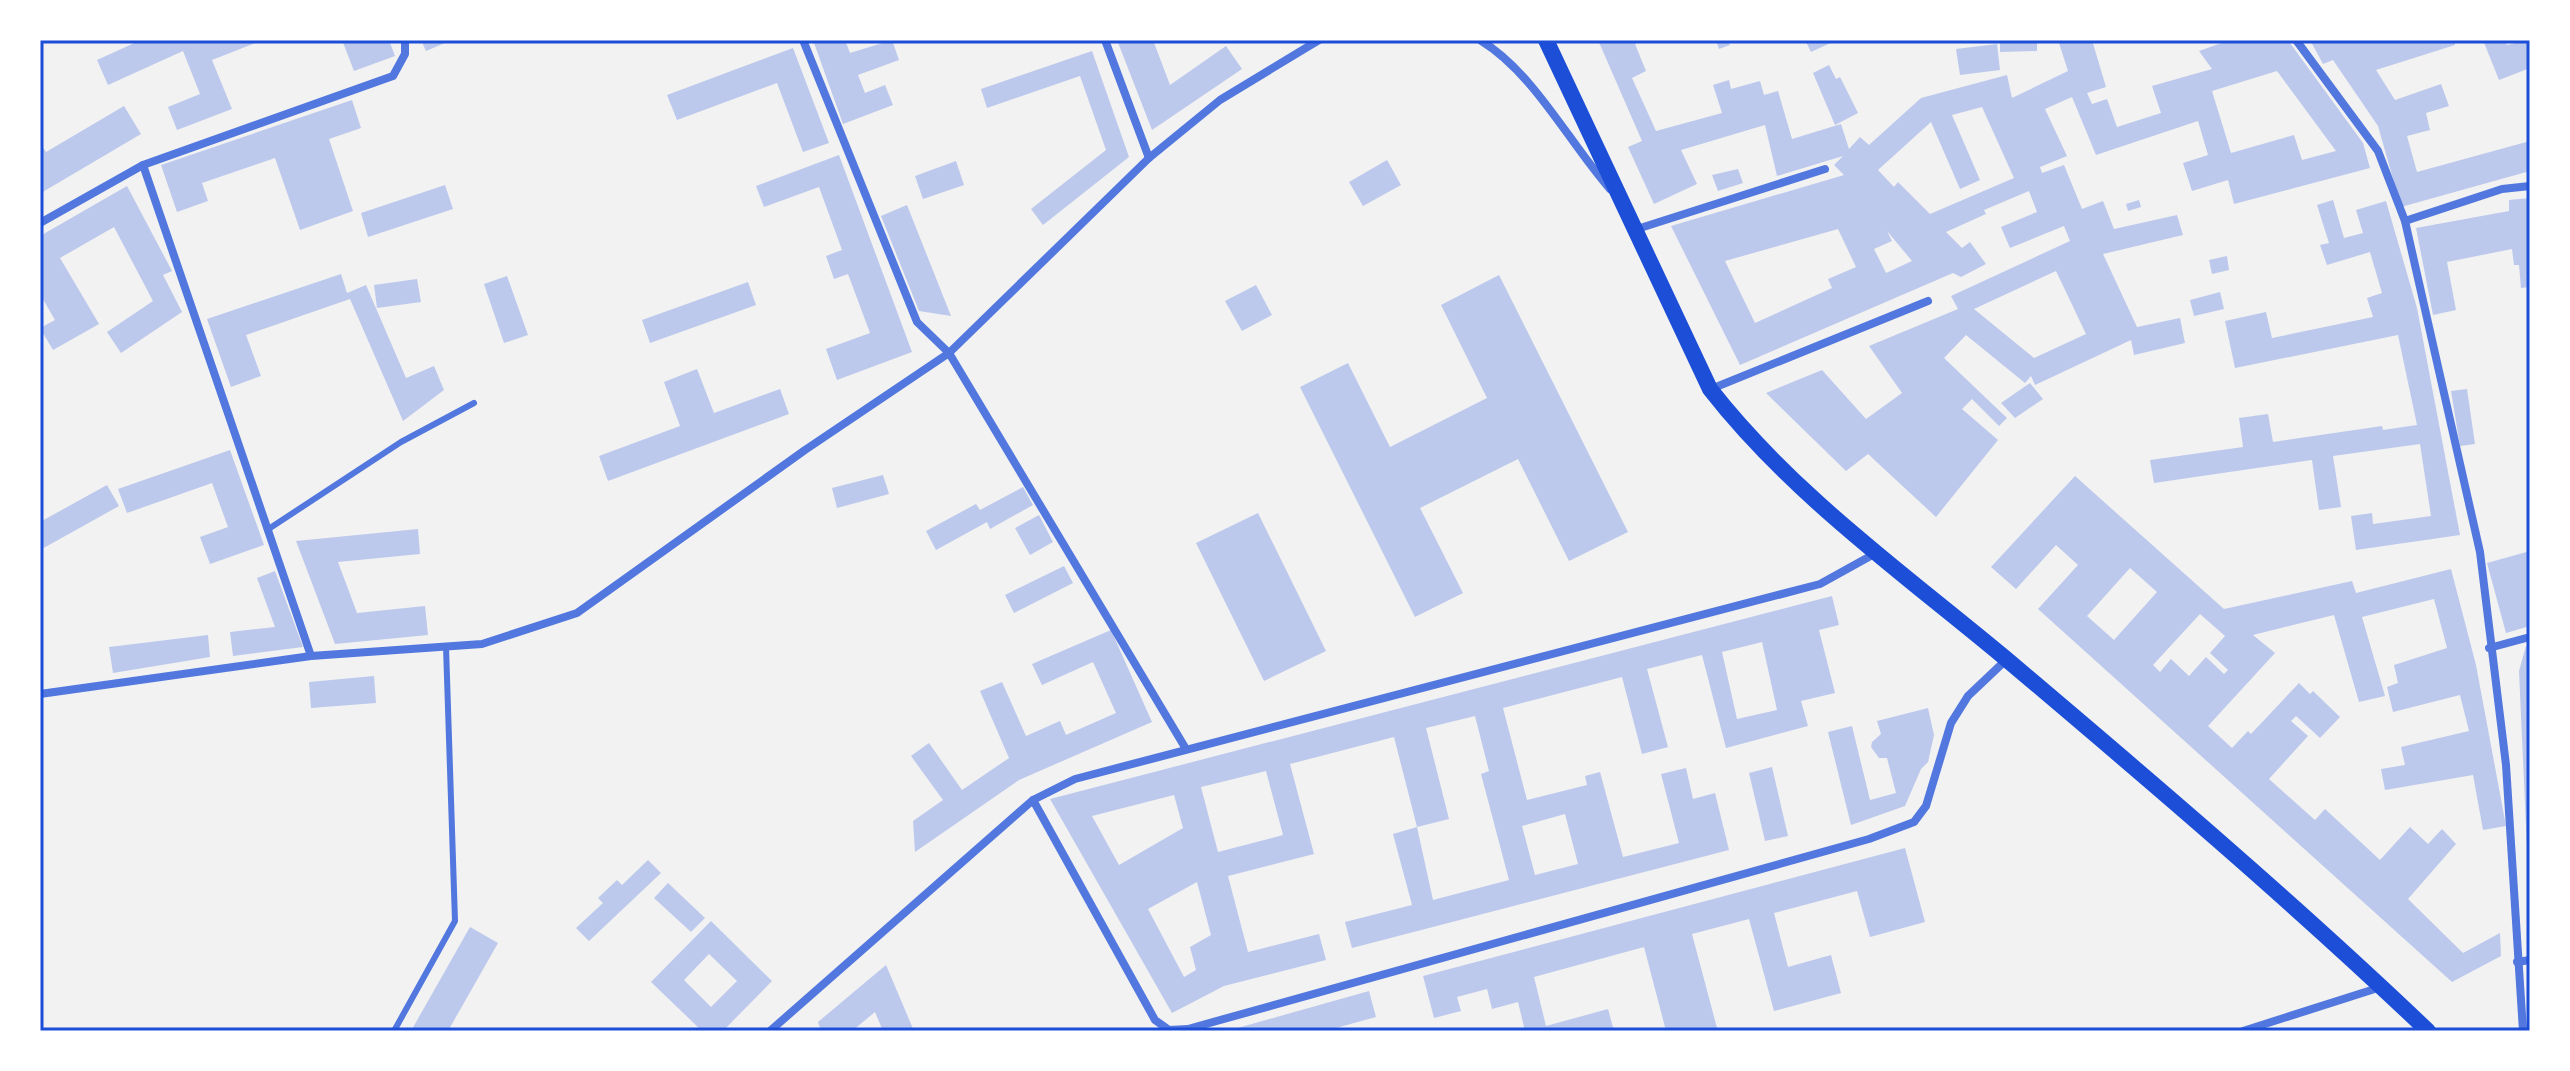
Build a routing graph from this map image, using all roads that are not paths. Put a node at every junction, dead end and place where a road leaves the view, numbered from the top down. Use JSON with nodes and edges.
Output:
{"nodes":[{"id":1,"x":405,"y":40,"type":"edge"},
{"id":2,"x":803,"y":40,"type":"edge"},
{"id":3,"x":1105,"y":40,"type":"edge"},
{"id":4,"x":1319,"y":40,"type":"edge"},
{"id":5,"x":1480,"y":40,"type":"edge"},
{"id":6,"x":2296,"y":40,"type":"edge"},
{"id":7,"x":1551,"y":42,"type":"edge"},
{"id":8,"x":1149,"y":158,"type":"junction"},
{"id":9,"x":143,"y":165,"type":"junction"},
{"id":10,"x":1825,"y":169,"type":"dead end"},
{"id":11,"x":2530,"y":186,"type":"edge"},
{"id":12,"x":1619,"y":200,"type":"junction"},
{"id":13,"x":2405,"y":221,"type":"junction"},
{"id":14,"x":40,"y":223,"type":"edge"},
{"id":15,"x":1633,"y":230,"type":"junction"},
{"id":16,"x":1928,"y":301,"type":"dead end"},
{"id":17,"x":949,"y":353,"type":"junction"},
{"id":18,"x":1710,"y":389,"type":"junction"},
{"id":19,"x":474,"y":403,"type":"dead end"},
{"id":20,"x":267,"y":530,"type":"junction"},
{"id":21,"x":1877,"y":552,"type":"junction"},
{"id":22,"x":2530,"y":637,"type":"edge"},
{"id":23,"x":446,"y":647,"type":"junction"},
{"id":24,"x":2489,"y":648,"type":"junction"},
{"id":25,"x":311,"y":656,"type":"junction"},
{"id":26,"x":2006,"y":660,"type":"junction"},
{"id":27,"x":40,"y":694,"type":"edge"},
{"id":28,"x":1186,"y":749,"type":"junction"},
{"id":29,"x":1033,"y":800,"type":"junction"},
{"id":30,"x":2530,"y":960,"type":"edge"},
{"id":31,"x":2517,"y":962,"type":"junction"},
{"id":32,"x":2382,"y":987,"type":"junction"},
{"id":33,"x":394,"y":1031,"type":"edge"},
{"id":34,"x":770,"y":1031,"type":"edge"},
{"id":35,"x":2243,"y":1031,"type":"edge"},
{"id":36,"x":2428,"y":1031,"type":"edge"},
{"id":37,"x":2523,"y":1031,"type":"edge"}],
"edges":[{"from":1,"to":9,"type":"street"},
{"from":2,"to":17,"type":"street"},
{"from":3,"to":8,"type":"street"},
{"from":4,"to":8,"type":"street"},
{"from":5,"to":12,"type":"street"},
{"from":6,"to":13,"type":"street"},
{"from":7,"to":12,"type":"main road"},
{"from":8,"to":17,"type":"street"},
{"from":9,"to":14,"type":"street"},
{"from":9,"to":20,"type":"street"},
{"from":10,"to":15,"type":"street"},
{"from":11,"to":13,"type":"street"},
{"from":12,"to":15,"type":"main road"},
{"from":13,"to":24,"type":"street"},
{"from":15,"to":18,"type":"main road"},
{"from":16,"to":18,"type":"street"},
{"from":17,"to":23,"type":"street"},
{"from":17,"to":28,"type":"street"},
{"from":18,"to":21,"type":"main road"},
{"from":19,"to":20,"type":"lane"},
{"from":20,"to":25,"type":"street"},
{"from":21,"to":26,"type":"main road"},
{"from":21,"to":28,"type":"street"},
{"from":22,"to":24,"type":"street"},
{"from":23,"to":25,"type":"street"},
{"from":23,"to":33,"type":"lane"},
{"from":24,"to":31,"type":"street"},
{"from":25,"to":27,"type":"street"},
{"from":26,"to":29,"type":"street"},
{"from":26,"to":32,"type":"main road"},
{"from":28,"to":29,"type":"street"},
{"from":29,"to":34,"type":"street"},
{"from":30,"to":31,"type":"street"},
{"from":31,"to":37,"type":"street"},
{"from":32,"to":35,"type":"street"},
{"from":32,"to":36,"type":"main road"}]}
